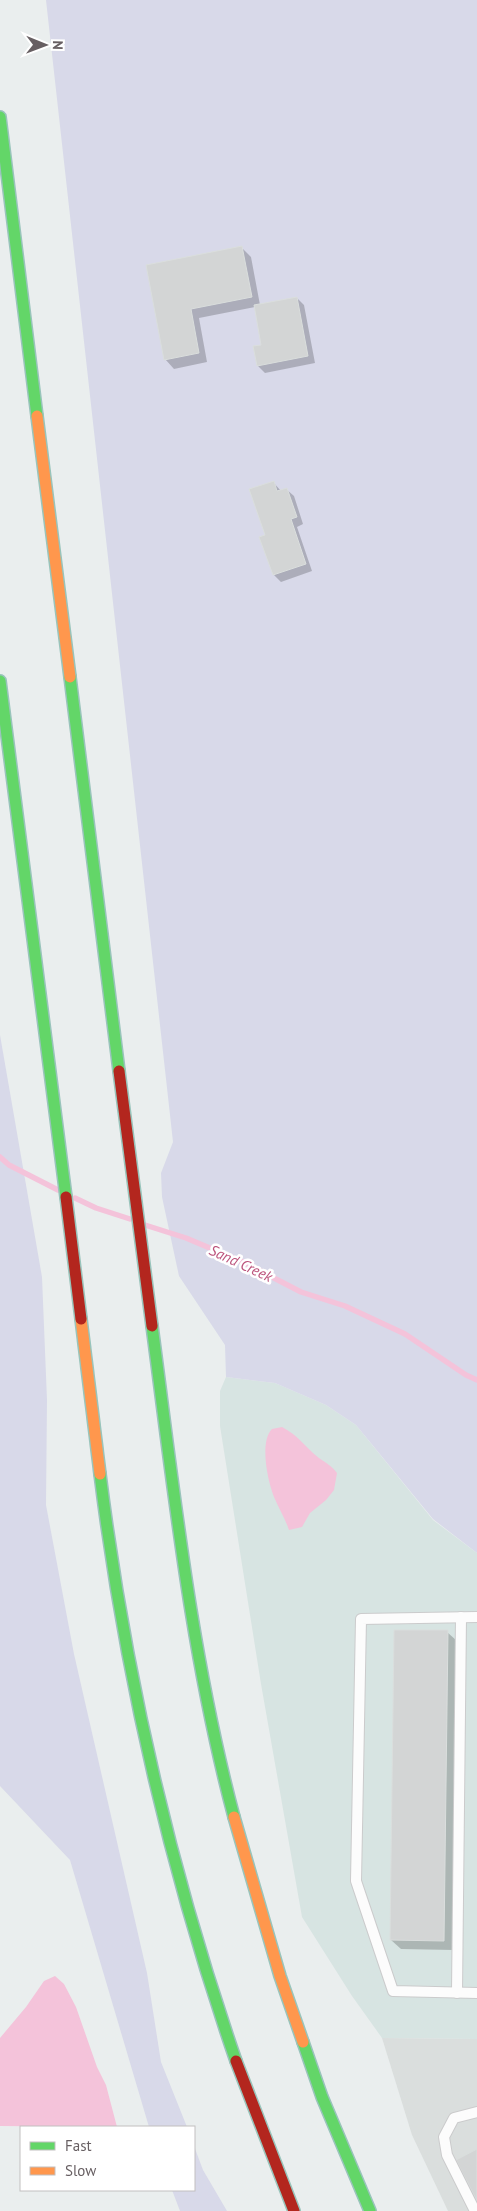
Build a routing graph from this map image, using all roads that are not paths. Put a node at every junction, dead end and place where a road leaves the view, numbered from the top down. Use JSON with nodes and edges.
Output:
{"nodes":[{"id":1,"x":0,"y":116,"type":"edge"},
{"id":2,"x":0,"y":681,"type":"edge"},
{"id":3,"x":460,"y":1617,"type":"junction"},
{"id":4,"x":477,"y":1618,"type":"edge"},
{"id":5,"x":457,"y":1993,"type":"junction"},
{"id":6,"x":477,"y":1993,"type":"edge"},
{"id":7,"x":477,"y":2112,"type":"edge"},
{"id":8,"x":294,"y":2211,"type":"edge"},
{"id":9,"x":370,"y":2211,"type":"edge"},
{"id":10,"x":475,"y":2211,"type":"edge"}],
"edges":[{"from":1,"to":9,"type":"highway"},
{"from":2,"to":8,"type":"highway"},
{"from":3,"to":4,"type":"lane"},
{"from":3,"to":5,"type":"lane"},
{"from":3,"to":5,"type":"lane"},
{"from":5,"to":6,"type":"lane"},
{"from":7,"to":10,"type":"lane"}]}
